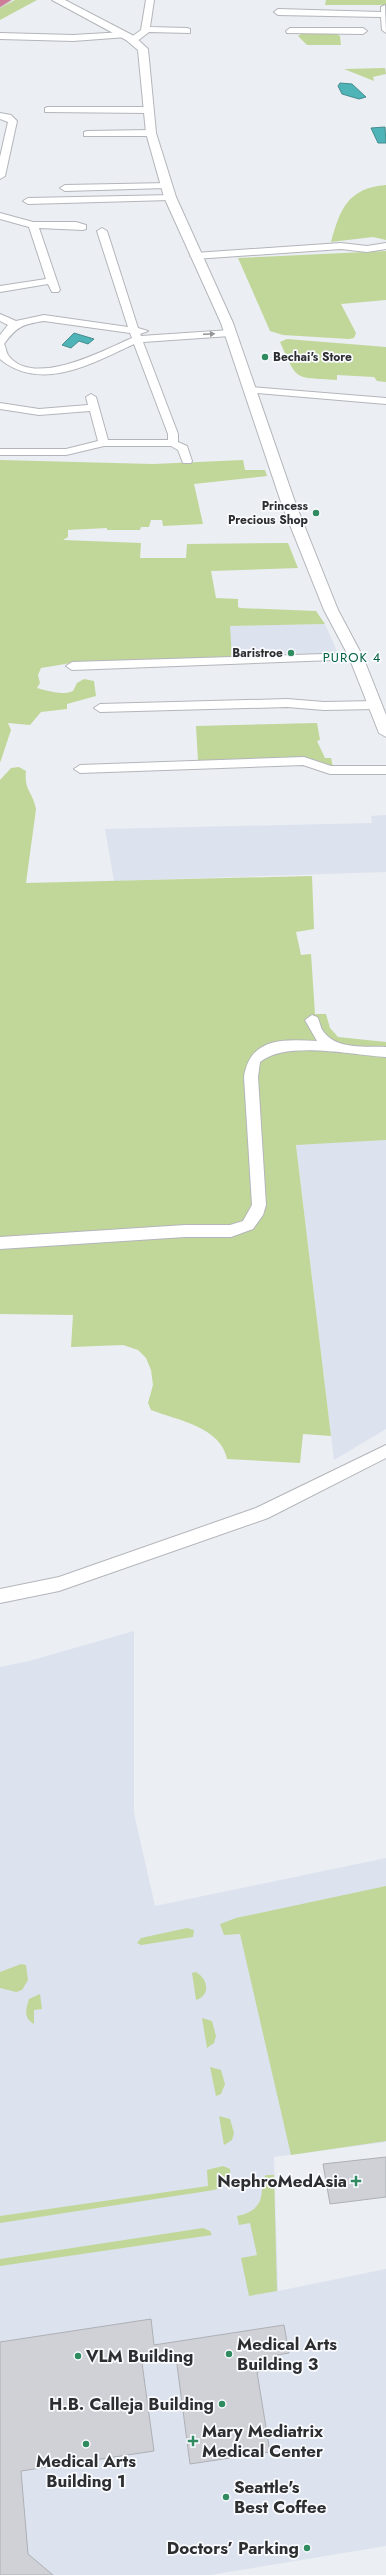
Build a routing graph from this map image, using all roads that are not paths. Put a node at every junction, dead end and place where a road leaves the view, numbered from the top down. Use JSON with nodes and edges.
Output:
{"nodes":[{"id":1,"x":5,"y":0,"type":"edge"},
{"id":2,"x":57,"y":0,"type":"edge"},
{"id":3,"x":150,"y":0,"type":"edge"},
{"id":4,"x":0,"y":3,"type":"edge"},
{"id":5,"x":385,"y":14,"type":"edge"},
{"id":6,"x":146,"y":28,"type":"junction"},
{"id":7,"x":386,"y":30,"type":"edge"},
{"id":8,"x":187,"y":31,"type":"dead end"},
{"id":9,"x":290,"y":31,"type":"junction"},
{"id":10,"x":345,"y":31,"type":"junction"},
{"id":11,"x":362,"y":31,"type":"dead end"},
{"id":12,"x":124,"y":35,"type":"junction"},
{"id":13,"x":0,"y":36,"type":"edge"},
{"id":14,"x":296,"y":39,"type":"dead end"},
{"id":15,"x":346,"y":44,"type":"dead end"},
{"id":16,"x":48,"y":110,"type":"dead end"},
{"id":17,"x":148,"y":110,"type":"junction"},
{"id":18,"x":0,"y":116,"type":"edge"},
{"id":19,"x":151,"y":133,"type":"junction"},
{"id":20,"x":86,"y":134,"type":"dead end"},
{"id":21,"x":1,"y":163,"type":"edge"},
{"id":22,"x":0,"y":176,"type":"edge"},
{"id":23,"x":65,"y":188,"type":"dead end"},
{"id":24,"x":168,"y":191,"type":"junction"},
{"id":25,"x":28,"y":201,"type":"dead end"},
{"id":26,"x":0,"y":216,"type":"edge"},
{"id":27,"x":33,"y":225,"type":"junction"},
{"id":28,"x":386,"y":245,"type":"edge"},
{"id":29,"x":195,"y":256,"type":"junction"},
{"id":30,"x":0,"y":289,"type":"edge"},
{"id":31,"x":0,"y":317,"type":"edge"},
{"id":32,"x":16,"y":325,"type":"junction"},
{"id":33,"x":229,"y":328,"type":"junction"},
{"id":34,"x":136,"y":335,"type":"junction"},
{"id":35,"x":0,"y":342,"type":"edge"},
{"id":36,"x":0,"y":346,"type":"edge"},
{"id":37,"x":13,"y":364,"type":"junction"},
{"id":38,"x":0,"y":370,"type":"edge"},
{"id":39,"x":250,"y":390,"type":"junction"},
{"id":40,"x":91,"y":397,"type":"dead end"},
{"id":41,"x":386,"y":401,"type":"edge"},
{"id":42,"x":0,"y":406,"type":"edge"},
{"id":43,"x":94,"y":408,"type":"junction"},
{"id":44,"x":104,"y":443,"type":"junction"},
{"id":45,"x":172,"y":443,"type":"junction"},
{"id":46,"x":0,"y":452,"type":"edge"},
{"id":47,"x":187,"y":461,"type":"dead end"},
{"id":48,"x":356,"y":657,"type":"junction"},
{"id":49,"x":72,"y":666,"type":"dead end"},
{"id":50,"x":376,"y":705,"type":"junction"},
{"id":51,"x":100,"y":708,"type":"dead end"},
{"id":52,"x":385,"y":726,"type":"edge"},
{"id":53,"x":80,"y":769,"type":"dead end"},
{"id":54,"x":386,"y":770,"type":"edge"},
{"id":55,"x":312,"y":1020,"type":"dead end"},
{"id":56,"x":340,"y":1048,"type":"junction"},
{"id":57,"x":386,"y":1052,"type":"edge"},
{"id":58,"x":0,"y":1243,"type":"edge"},
{"id":59,"x":386,"y":1450,"type":"edge"},
{"id":60,"x":0,"y":1596,"type":"edge"}],
"edges":[{"from":1,"to":4,"type":"highway"},
{"from":2,"to":12,"type":"street"},
{"from":3,"to":6,"type":"street"},
{"from":5,"to":7,"type":"street"},
{"from":5,"to":9,"type":"street"},
{"from":6,"to":8,"type":"street"},
{"from":6,"to":12,"type":"street"},
{"from":9,"to":10,"type":"street"},
{"from":9,"to":14,"type":"street"},
{"from":10,"to":11,"type":"street"},
{"from":10,"to":15,"type":"street"},
{"from":12,"to":13,"type":"street"},
{"from":12,"to":17,"type":"street"},
{"from":16,"to":17,"type":"street"},
{"from":17,"to":19,"type":"street"},
{"from":18,"to":21,"type":"street"},
{"from":19,"to":20,"type":"street"},
{"from":19,"to":24,"type":"street"},
{"from":21,"to":22,"type":"street"},
{"from":23,"to":24,"type":"street"},
{"from":24,"to":25,"type":"street"},
{"from":24,"to":29,"type":"street"},
{"from":26,"to":27,"type":"street"},
{"from":27,"to":30,"type":"street"},
{"from":27,"to":34,"type":"street"},
{"from":28,"to":29,"type":"street"},
{"from":29,"to":33,"type":"street"},
{"from":31,"to":32,"type":"street"},
{"from":32,"to":34,"type":"street"},
{"from":32,"to":35,"type":"street"},
{"from":33,"to":34,"type":"street"},
{"from":33,"to":39,"type":"street"},
{"from":34,"to":37,"type":"street"},
{"from":34,"to":45,"type":"street"},
{"from":36,"to":37,"type":"street"},
{"from":37,"to":38,"type":"street"},
{"from":39,"to":41,"type":"street"},
{"from":39,"to":48,"type":"street"},
{"from":40,"to":43,"type":"street"},
{"from":42,"to":43,"type":"street"},
{"from":43,"to":44,"type":"street"},
{"from":44,"to":45,"type":"street"},
{"from":44,"to":46,"type":"street"},
{"from":45,"to":47,"type":"street"},
{"from":48,"to":49,"type":"street"},
{"from":48,"to":50,"type":"street"},
{"from":50,"to":51,"type":"street"},
{"from":50,"to":52,"type":"street"},
{"from":53,"to":54,"type":"street"},
{"from":55,"to":56,"type":"street"},
{"from":56,"to":57,"type":"street"},
{"from":56,"to":58,"type":"street"},
{"from":59,"to":60,"type":"street"}]}
